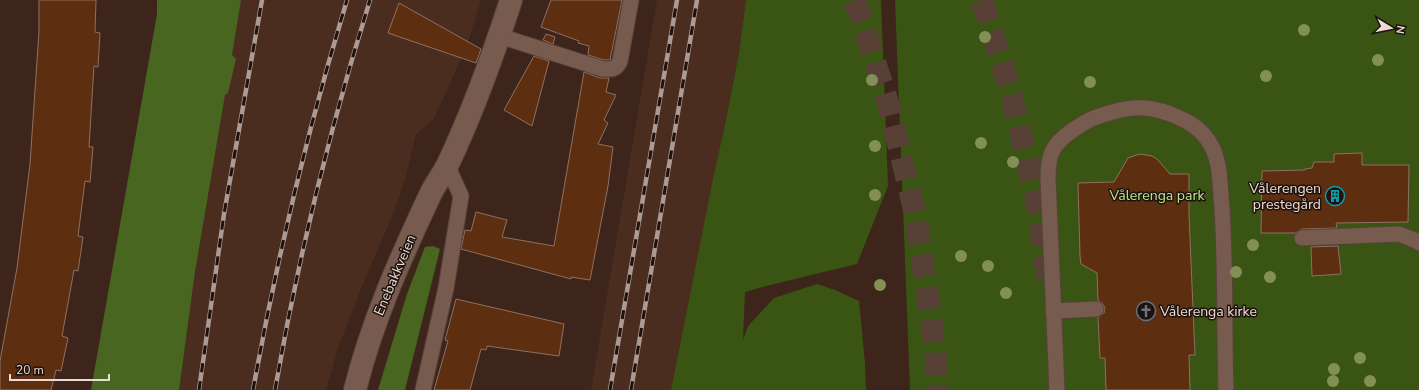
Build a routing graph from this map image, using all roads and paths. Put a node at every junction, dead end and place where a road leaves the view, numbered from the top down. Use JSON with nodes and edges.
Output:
{"nodes":[{"id":1,"x":511,"y":0,"type":"edge"},
{"id":2,"x":631,"y":0,"type":"edge"},
{"id":3,"x":500,"y":36,"type":"junction"},
{"id":4,"x":447,"y":165,"type":"junction"},
{"id":5,"x":1302,"y":238,"type":"dead end"},
{"id":6,"x":1419,"y":243,"type":"edge"},
{"id":7,"x":1096,"y":309,"type":"dead end"},
{"id":8,"x":1053,"y":311,"type":"junction"},
{"id":9,"x":355,"y":390,"type":"edge"},
{"id":10,"x":423,"y":390,"type":"edge"},
{"id":11,"x":1057,"y":390,"type":"edge"},
{"id":12,"x":1226,"y":390,"type":"edge"}],
"edges":[{"from":1,"to":3,"type":"street","name":"Enebakkveien"},
{"from":2,"to":3,"type":"lane"},
{"from":3,"to":4,"type":"street","name":"Enebakkveien"},
{"from":4,"to":9,"type":"street","name":"Enebakkveien"},
{"from":4,"to":10,"type":"lane"},
{"from":5,"to":6,"type":"lane"},
{"from":7,"to":8,"type":"lane"},
{"from":8,"to":11,"type":"lane"},
{"from":8,"to":12,"type":"lane"}]}
